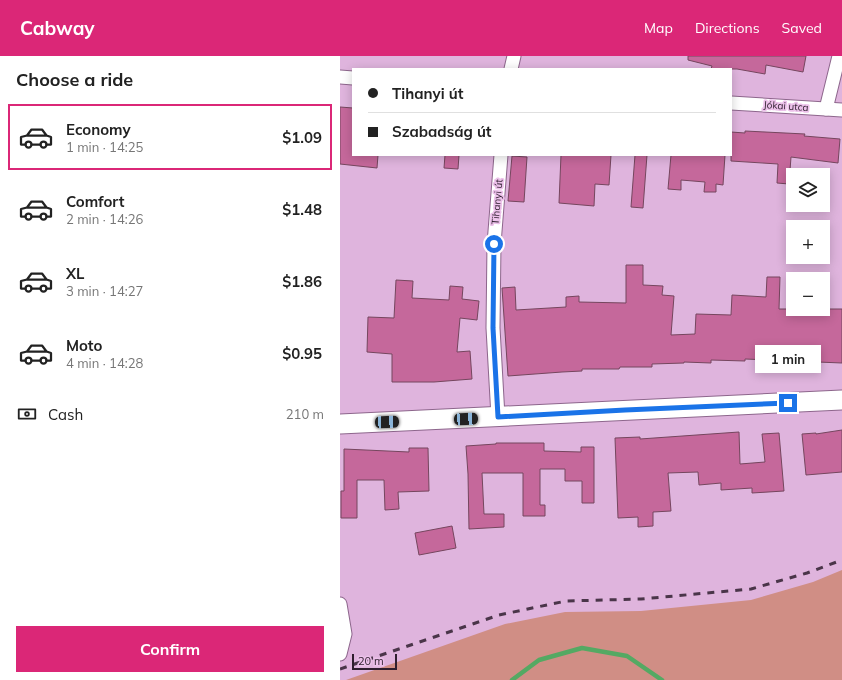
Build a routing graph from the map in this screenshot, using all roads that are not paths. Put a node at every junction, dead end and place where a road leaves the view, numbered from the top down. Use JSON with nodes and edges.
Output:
{"nodes":[{"id":1,"x":514,"y":56,"type":"edge"},
{"id":2,"x":839,"y":56,"type":"edge"},
{"id":3,"x":511,"y":68,"type":"edge"},
{"id":4,"x":340,"y":77,"type":"edge"},
{"id":5,"x":352,"y":78,"type":"edge"},
{"id":6,"x":732,"y":103,"type":"edge"},
{"id":7,"x":826,"y":109,"type":"junction"},
{"id":8,"x":842,"y":110,"type":"edge"},
{"id":9,"x":501,"y":156,"type":"edge"},
{"id":10,"x":842,"y":400,"type":"edge"},
{"id":11,"x":498,"y":417,"type":"junction"},
{"id":12,"x":340,"y":424,"type":"edge"},
{"id":13,"x":340,"y":604,"type":"edge"},
{"id":14,"x":340,"y":654,"type":"edge"}],
"edges":[{"from":1,"to":3,"type":"street"},
{"from":2,"to":7,"type":"street"},
{"from":4,"to":5,"type":"street"},
{"from":6,"to":7,"type":"street","name":"Jókai utca"},
{"from":7,"to":8,"type":"street","name":"Jókai utca"},
{"from":9,"to":11,"type":"street","name":"Tihanyi út"},
{"from":10,"to":11,"type":"street"},
{"from":11,"to":12,"type":"street"},
{"from":13,"to":14,"type":"street"}]}
